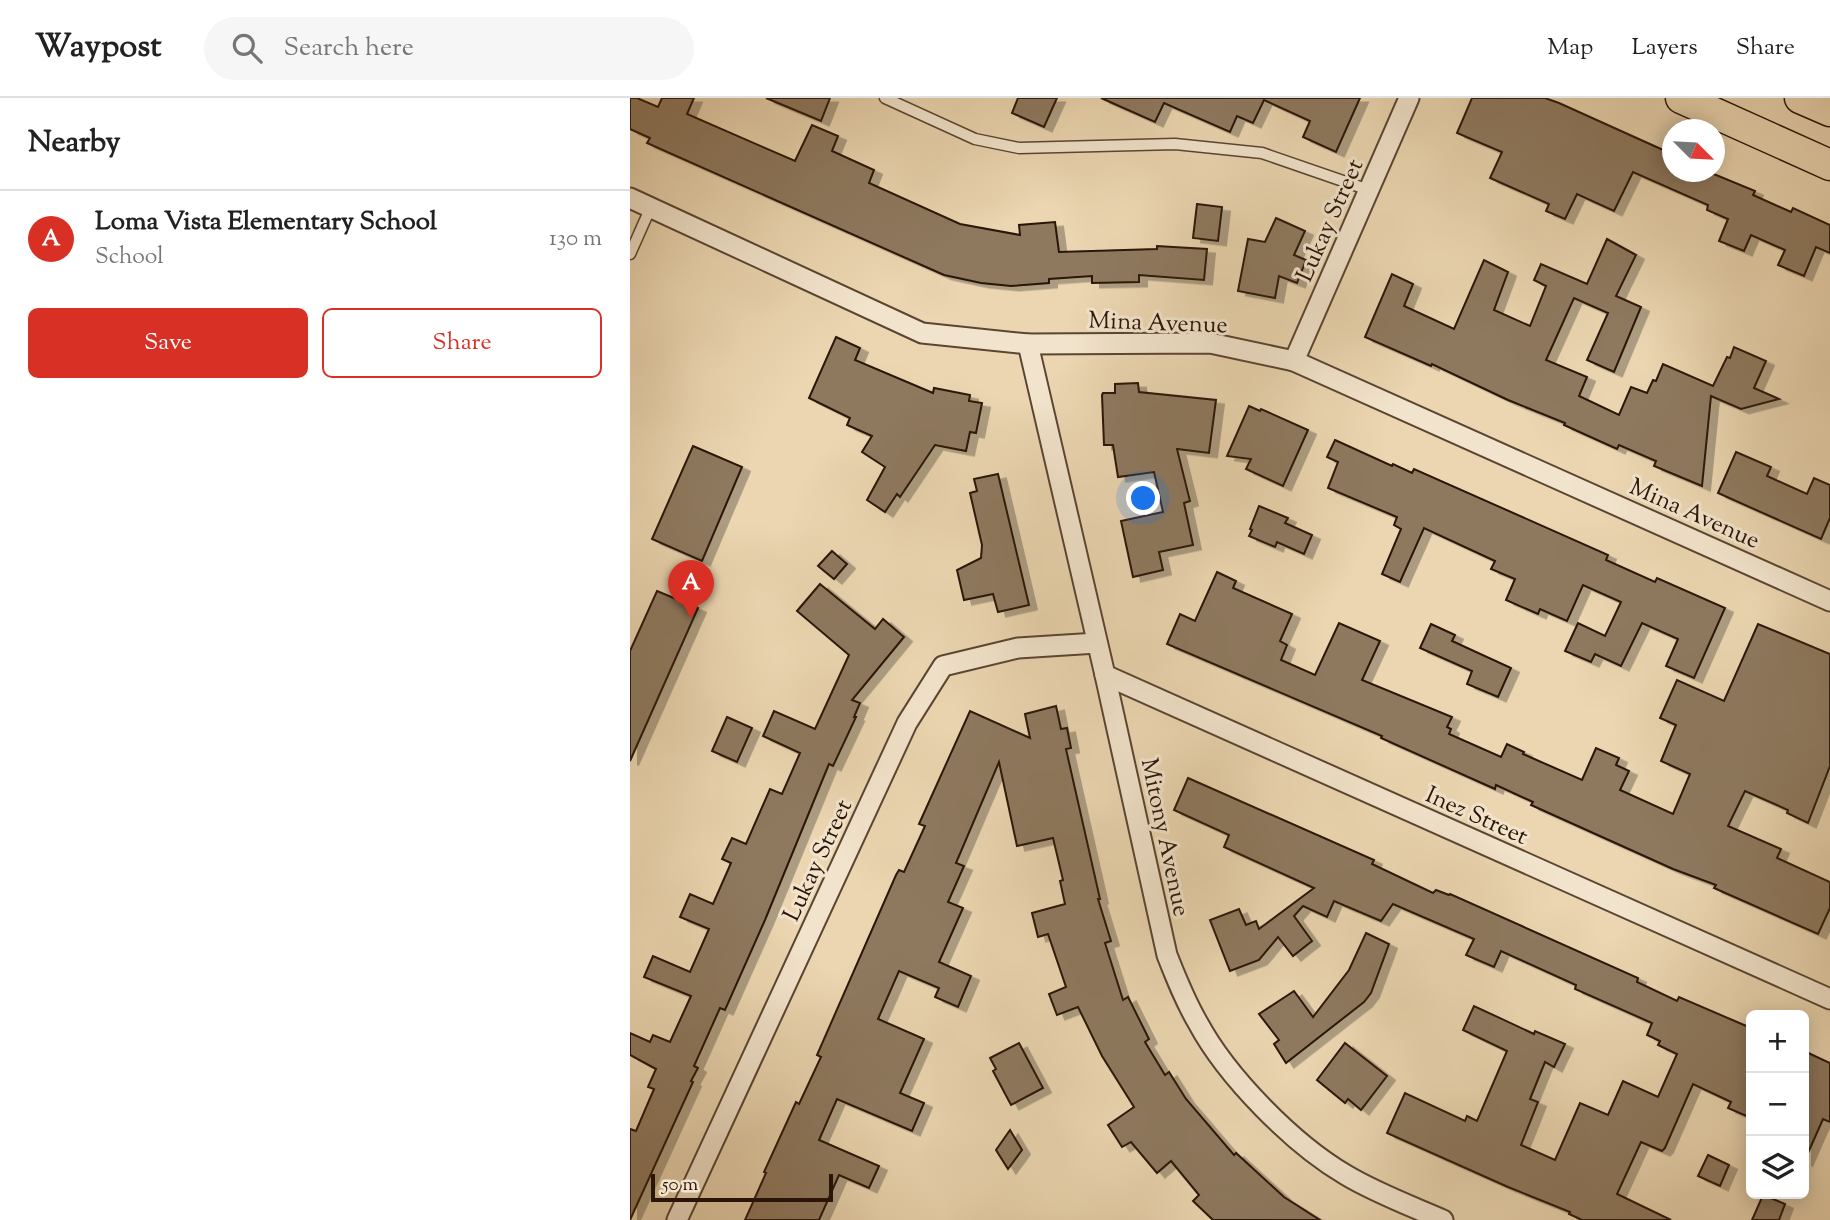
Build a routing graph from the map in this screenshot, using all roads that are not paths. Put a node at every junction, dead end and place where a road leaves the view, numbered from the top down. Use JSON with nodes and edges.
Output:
{"nodes":[{"id":1,"x":885,"y":98,"type":"edge"},
{"id":2,"x":1409,"y":98,"type":"edge"},
{"id":3,"x":1681,"y":98,"type":"edge"},
{"id":4,"x":1800,"y":98,"type":"edge"},
{"id":5,"x":1830,"y":111,"type":"edge"},
{"id":6,"x":1830,"y":165,"type":"edge"},
{"id":7,"x":1369,"y":190,"type":"junction"},
{"id":8,"x":630,"y":198,"type":"edge"},
{"id":9,"x":650,"y":209,"type":"junction"},
{"id":10,"x":630,"y":254,"type":"edge"},
{"id":11,"x":1028,"y":344,"type":"junction"},
{"id":12,"x":1294,"y":361,"type":"junction"},
{"id":13,"x":1830,"y":600,"type":"edge"},
{"id":14,"x":1097,"y":643,"type":"junction"},
{"id":15,"x":1105,"y":675,"type":"junction"},
{"id":16,"x":1830,"y":999,"type":"edge"},
{"id":17,"x":677,"y":1220,"type":"edge"},
{"id":18,"x":1443,"y":1220,"type":"edge"}],
"edges":[{"from":1,"to":7,"type":"lane"},
{"from":2,"to":7,"type":"street","name":"Lukay Street"},
{"from":3,"to":6,"type":"main road"},
{"from":4,"to":5,"type":"main road"},
{"from":7,"to":12,"type":"street","name":"Lukay Street"},
{"from":8,"to":9,"type":"street","name":"Mina Avenue"},
{"from":9,"to":10,"type":"lane"},
{"from":9,"to":11,"type":"street","name":"Mina Avenue"},
{"from":11,"to":12,"type":"street","name":"Mina Avenue"},
{"from":11,"to":14,"type":"street","name":"Mitony Avenue"},
{"from":12,"to":13,"type":"street","name":"Mina Avenue"},
{"from":14,"to":15,"type":"street","name":"Mitony Avenue"},
{"from":14,"to":17,"type":"street","name":"Lukay Street"},
{"from":15,"to":16,"type":"street","name":"Inez Street"},
{"from":15,"to":18,"type":"street","name":"Mitony Avenue"}]}
